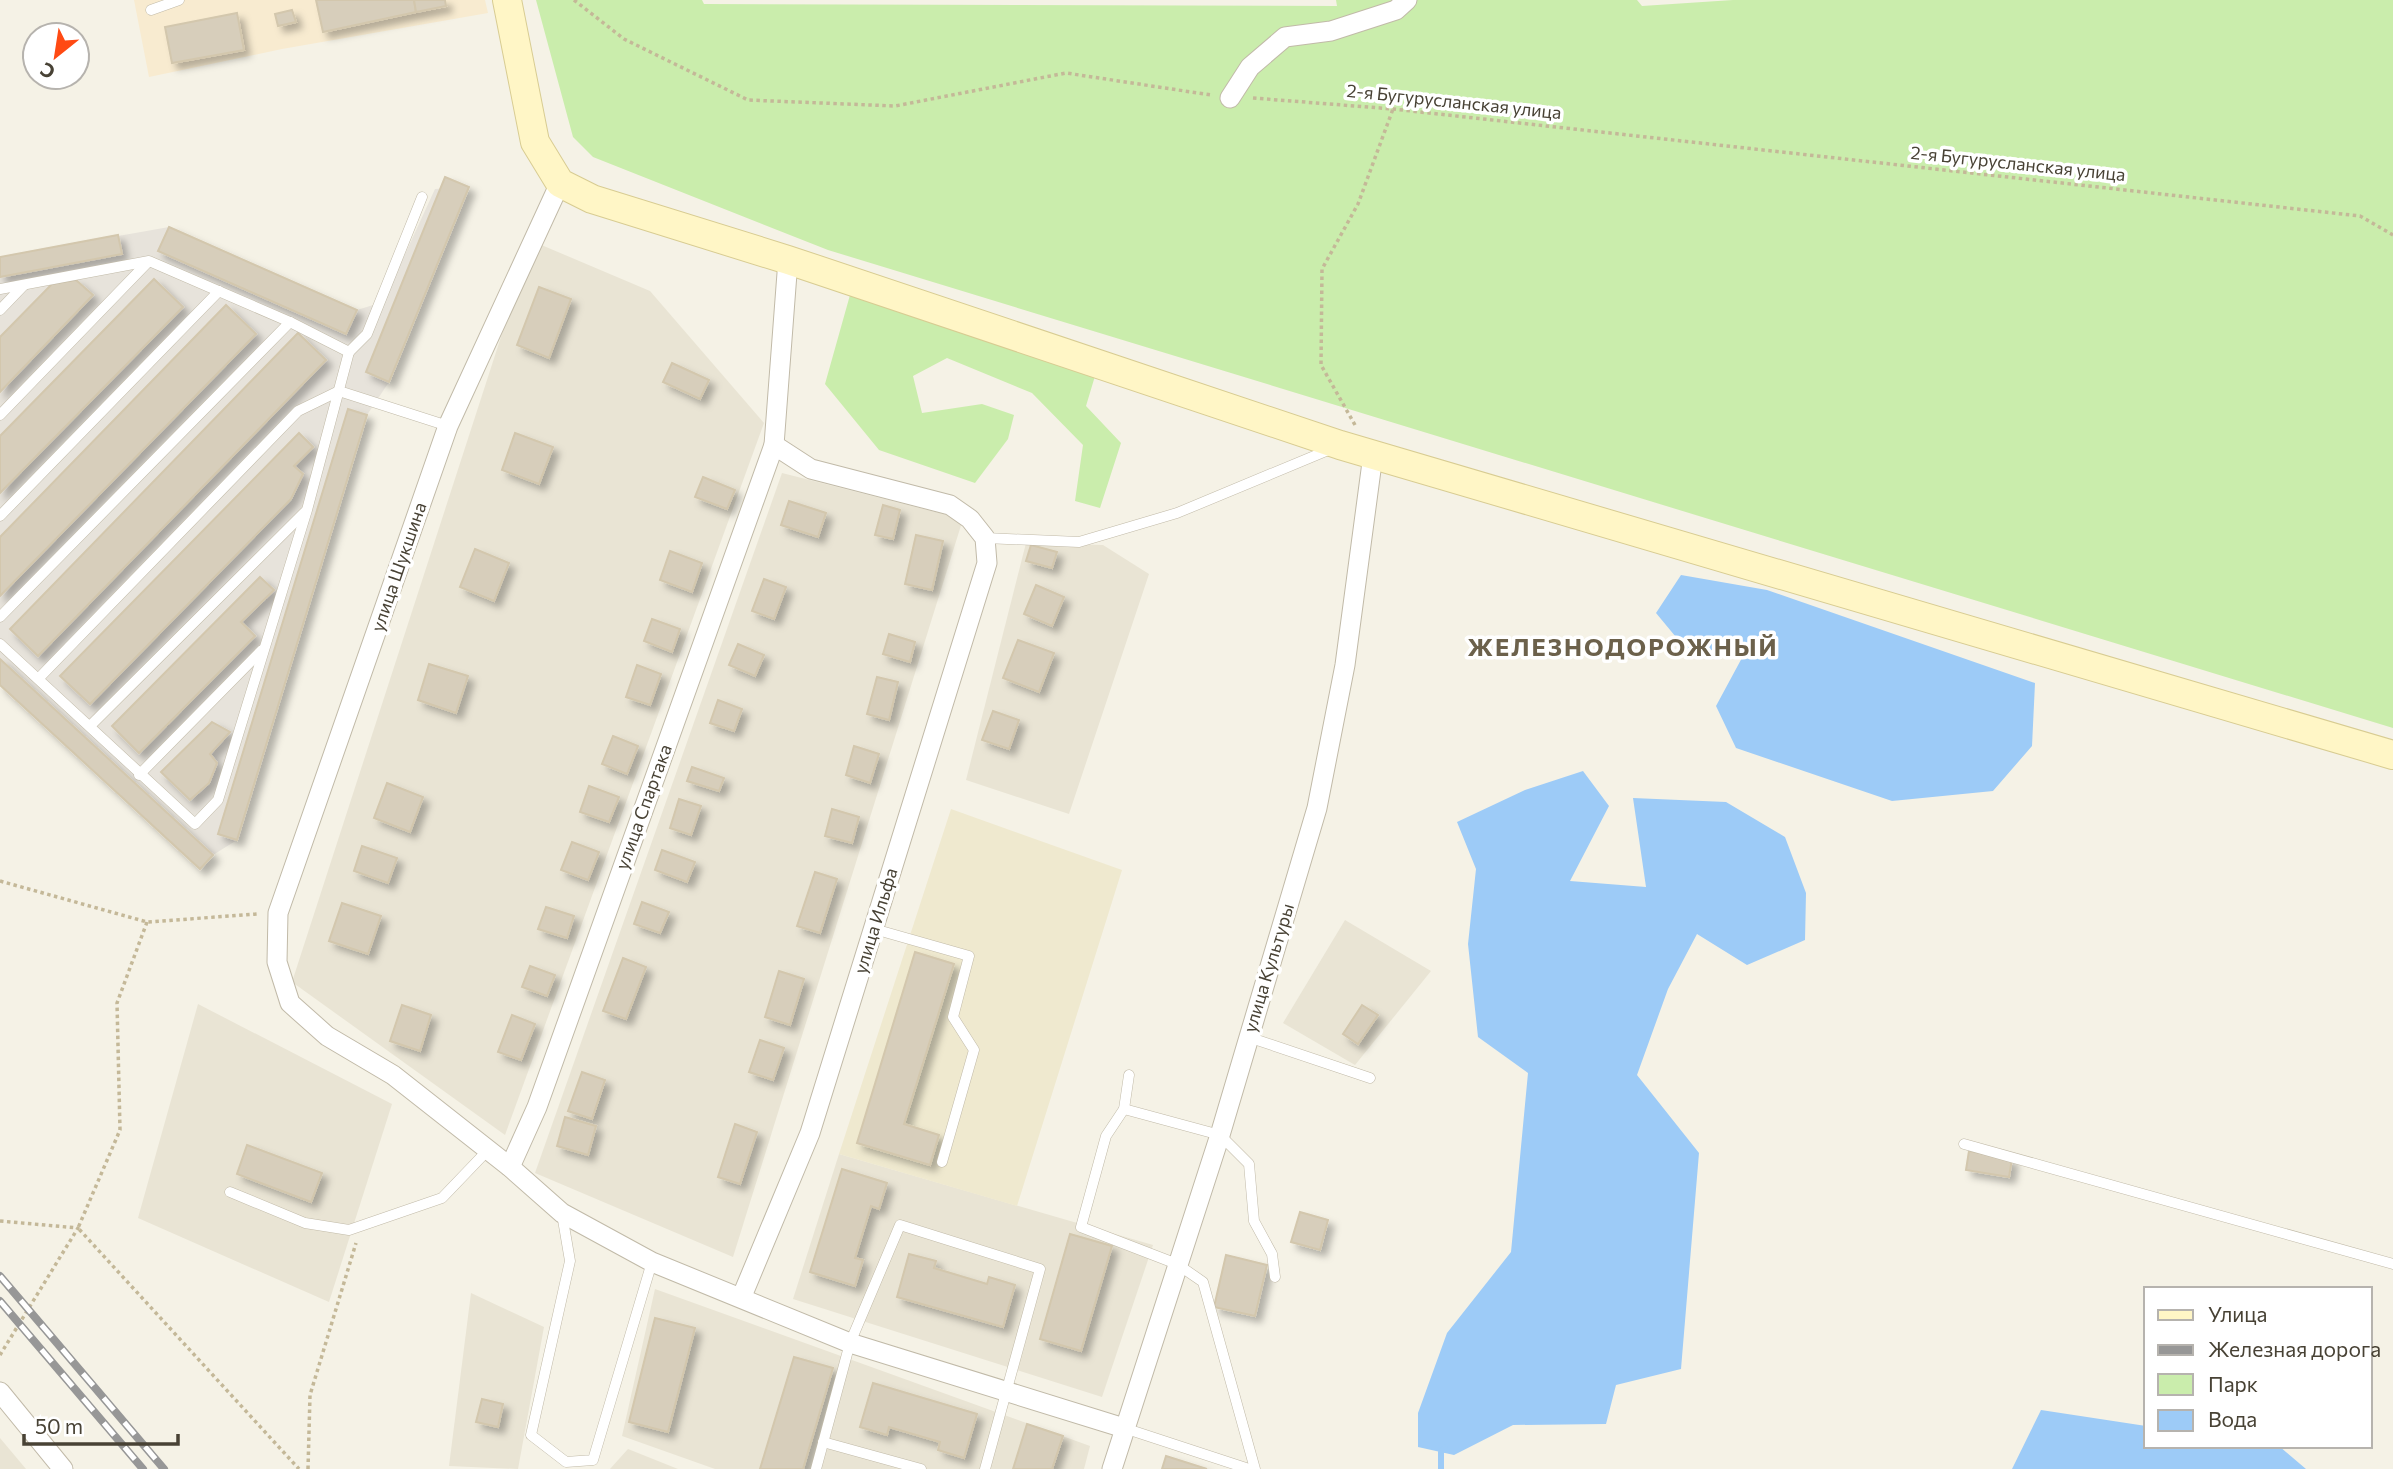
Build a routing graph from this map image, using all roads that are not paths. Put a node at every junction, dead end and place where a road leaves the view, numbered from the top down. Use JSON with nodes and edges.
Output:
{"nodes":[{"id":1,"x":179,"y":0,"type":"edge"},
{"id":2,"x":507,"y":0,"type":"edge"},
{"id":3,"x":1407,"y":0,"type":"edge"},
{"id":4,"x":151,"y":10,"type":"dead end"},
{"id":5,"x":1230,"y":98,"type":"road end"},
{"id":6,"x":560,"y":183,"type":"junction"},
{"id":7,"x":422,"y":197,"type":"dead end"},
{"id":8,"x":788,"y":260,"type":"junction"},
{"id":9,"x":149,"y":261,"type":"junction"},
{"id":10,"x":23,"y":285,"type":"junction"},
{"id":11,"x":0,"y":289,"type":"edge"},
{"id":12,"x":219,"y":291,"type":"junction"},
{"id":13,"x":0,"y":310,"type":"edge"},
{"id":14,"x":290,"y":322,"type":"junction"},
{"id":15,"x":349,"y":352,"type":"junction"},
{"id":16,"x":339,"y":391,"type":"junction"},
{"id":17,"x":0,"y":415,"type":"edge"},
{"id":18,"x":448,"y":426,"type":"junction"},
{"id":19,"x":774,"y":445,"type":"junction"},
{"id":20,"x":1340,"y":445,"type":"junction"},
{"id":21,"x":1373,"y":455,"type":"junction"},
{"id":22,"x":307,"y":510,"type":"junction"},
{"id":23,"x":0,"y":516,"type":"edge"},
{"id":24,"x":985,"y":538,"type":"junction"},
{"id":25,"x":0,"y":617,"type":"edge"},
{"id":26,"x":0,"y":644,"type":"edge"},
{"id":27,"x":264,"y":649,"type":"junction"},
{"id":28,"x":39,"y":678,"type":"junction"},
{"id":29,"x":90,"y":726,"type":"junction"},
{"id":30,"x":2393,"y":755,"type":"edge"},
{"id":31,"x":139,"y":775,"type":"junction"},
{"id":32,"x":874,"y":929,"type":"junction"},
{"id":33,"x":1248,"y":1037,"type":"junction"},
{"id":34,"x":1129,"y":1075,"type":"dead end"},
{"id":35,"x":1370,"y":1078,"type":"dead end"},
{"id":36,"x":1124,"y":1109,"type":"junction"},
{"id":37,"x":1220,"y":1135,"type":"junction"},
{"id":38,"x":1964,"y":1144,"type":"dead end"},
{"id":39,"x":488,"y":1150,"type":"junction"},
{"id":40,"x":942,"y":1162,"type":"dead end"},
{"id":41,"x":510,"y":1167,"type":"junction"},
{"id":42,"x":230,"y":1192,"type":"dead end"},
{"id":43,"x":562,"y":1213,"type":"junction"},
{"id":44,"x":652,"y":1262,"type":"junction"},
{"id":45,"x":1177,"y":1264,"type":"junction"},
{"id":46,"x":2393,"y":1264,"type":"edge"},
{"id":47,"x":1275,"y":1277,"type":"dead end"},
{"id":48,"x":742,"y":1296,"type":"junction"},
{"id":49,"x":850,"y":1343,"type":"junction"},
{"id":50,"x":0,"y":1392,"type":"edge"},
{"id":51,"x":1007,"y":1394,"type":"junction"},
{"id":52,"x":1124,"y":1428,"type":"junction"},
{"id":53,"x":823,"y":1442,"type":"junction"},
{"id":54,"x":63,"y":1469,"type":"edge"},
{"id":55,"x":816,"y":1469,"type":"edge"},
{"id":56,"x":921,"y":1469,"type":"edge"},
{"id":57,"x":985,"y":1469,"type":"edge"},
{"id":58,"x":1112,"y":1469,"type":"edge"},
{"id":59,"x":1249,"y":1469,"type":"edge"},
{"id":60,"x":1255,"y":1469,"type":"edge"}],
"edges":[{"from":1,"to":4,"type":"lane"},
{"from":2,"to":6,"type":"street"},
{"from":3,"to":5,"type":"street"},
{"from":6,"to":8,"type":"street"},
{"from":6,"to":18,"type":"street","name":"улица Шукшина"},
{"from":7,"to":15,"type":"lane"},
{"from":8,"to":19,"type":"street","name":"улица Спартака"},
{"from":8,"to":20,"type":"street"},
{"from":9,"to":10,"type":"lane"},
{"from":9,"to":12,"type":"lane"},
{"from":9,"to":17,"type":"lane"},
{"from":10,"to":11,"type":"lane"},
{"from":10,"to":13,"type":"lane"},
{"from":12,"to":14,"type":"lane"},
{"from":12,"to":23,"type":"lane"},
{"from":14,"to":15,"type":"lane"},
{"from":14,"to":25,"type":"lane"},
{"from":15,"to":16,"type":"lane"},
{"from":16,"to":18,"type":"lane"},
{"from":16,"to":22,"type":"lane"},
{"from":16,"to":28,"type":"lane"},
{"from":18,"to":39,"type":"street","name":"улица Шукшина"},
{"from":19,"to":24,"type":"street"},
{"from":19,"to":41,"type":"street","name":"улица Спартака"},
{"from":20,"to":21,"type":"street"},
{"from":20,"to":24,"type":"lane"},
{"from":21,"to":30,"type":"street"},
{"from":21,"to":33,"type":"street","name":"улица Культуры"},
{"from":22,"to":27,"type":"lane"},
{"from":22,"to":29,"type":"lane"},
{"from":24,"to":32,"type":"street","name":"улица Ильфа"},
{"from":26,"to":28,"type":"lane"},
{"from":27,"to":31,"type":"lane"},
{"from":27,"to":31,"type":"lane"},
{"from":28,"to":29,"type":"lane"},
{"from":29,"to":31,"type":"lane"},
{"from":32,"to":40,"type":"lane"},
{"from":32,"to":48,"type":"street","name":"улица Ильфа"},
{"from":33,"to":35,"type":"lane"},
{"from":33,"to":37,"type":"street","name":"улица Культуры"},
{"from":34,"to":36,"type":"lane"},
{"from":36,"to":37,"type":"lane"},
{"from":36,"to":45,"type":"lane"},
{"from":37,"to":45,"type":"street","name":"улица Культуры"},
{"from":37,"to":47,"type":"lane"},
{"from":38,"to":46,"type":"lane"},
{"from":39,"to":41,"type":"street","name":"улица Шукшина"},
{"from":39,"to":42,"type":"lane"},
{"from":41,"to":43,"type":"street","name":"улица Шукшина"},
{"from":43,"to":44,"type":"street","name":"улица Шукшина"},
{"from":43,"to":44,"type":"lane"},
{"from":44,"to":48,"type":"street","name":"улица Шукшина"},
{"from":45,"to":52,"type":"street","name":"улица Культуры"},
{"from":45,"to":60,"type":"lane"},
{"from":48,"to":49,"type":"street","name":"улица Шукшина"},
{"from":49,"to":51,"type":"street","name":"улица Шукшина"},
{"from":49,"to":51,"type":"lane"},
{"from":49,"to":53,"type":"lane"},
{"from":50,"to":54,"type":"street"},
{"from":51,"to":52,"type":"street","name":"улица Шукшина"},
{"from":51,"to":57,"type":"lane"},
{"from":52,"to":58,"type":"street","name":"улица Культуры"},
{"from":52,"to":59,"type":"lane"},
{"from":53,"to":55,"type":"lane"},
{"from":53,"to":56,"type":"lane"}]}
